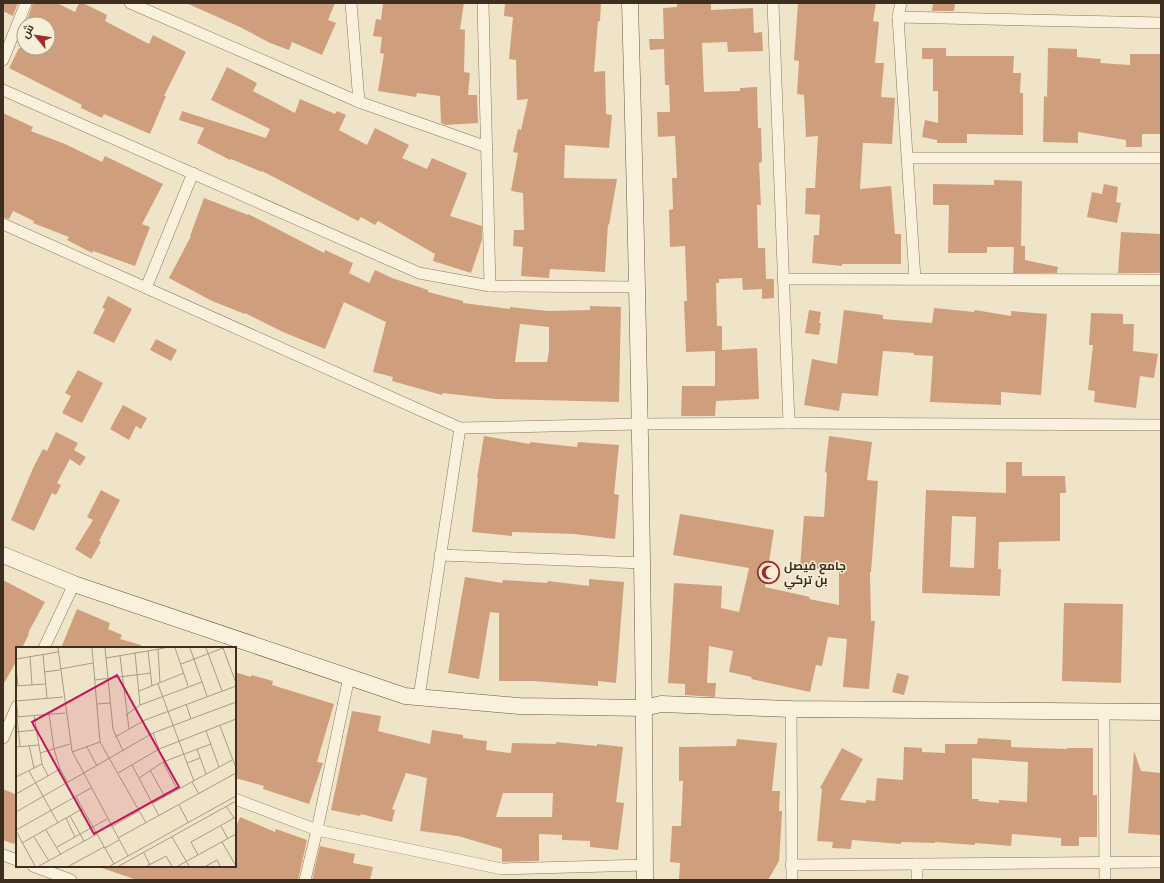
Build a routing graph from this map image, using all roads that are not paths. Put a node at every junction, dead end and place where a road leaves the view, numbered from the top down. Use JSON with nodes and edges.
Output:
{"nodes":[{"id":1,"x":26,"y":3,"type":"edge"},
{"id":2,"x":130,"y":3,"type":"edge"},
{"id":3,"x":351,"y":3,"type":"edge"},
{"id":4,"x":483,"y":3,"type":"edge"},
{"id":5,"x":630,"y":3,"type":"edge"},
{"id":6,"x":773,"y":3,"type":"edge"},
{"id":7,"x":901,"y":3,"type":"edge"},
{"id":8,"x":898,"y":17,"type":"junction"},
{"id":9,"x":1161,"y":23,"type":"edge"},
{"id":10,"x":3,"y":60,"type":"edge"},
{"id":11,"x":3,"y":90,"type":"edge"},
{"id":12,"x":359,"y":102,"type":"junction"},
{"id":13,"x":486,"y":147,"type":"junction"},
{"id":14,"x":908,"y":158,"type":"junction"},
{"id":15,"x":1161,"y":158,"type":"edge"},
{"id":16,"x":193,"y":173,"type":"junction"},
{"id":17,"x":3,"y":224,"type":"edge"},
{"id":18,"x":783,"y":279,"type":"junction"},
{"id":19,"x":916,"y":280,"type":"junction"},
{"id":20,"x":1161,"y":280,"type":"edge"},
{"id":21,"x":490,"y":286,"type":"junction"},
{"id":22,"x":638,"y":287,"type":"junction"},
{"id":23,"x":146,"y":288,"type":"junction"},
{"id":24,"x":789,"y":423,"type":"junction"},
{"id":25,"x":640,"y":424,"type":"junction"},
{"id":26,"x":1161,"y":425,"type":"edge"},
{"id":27,"x":460,"y":428,"type":"junction"},
{"id":28,"x":3,"y":555,"type":"edge"},
{"id":29,"x":440,"y":555,"type":"junction"},
{"id":30,"x":642,"y":563,"type":"junction"},
{"id":31,"x":74,"y":584,"type":"junction"},
{"id":32,"x":44,"y":647,"type":"edge"},
{"id":33,"x":349,"y":677,"type":"junction"},
{"id":34,"x":419,"y":697,"type":"junction"},
{"id":35,"x":644,"y":708,"type":"junction"},
{"id":36,"x":791,"y":709,"type":"junction"},
{"id":37,"x":16,"y":712,"type":"edge"},
{"id":38,"x":1104,"y":712,"type":"junction"},
{"id":39,"x":1161,"y":712,"type":"edge"},
{"id":40,"x":3,"y":738,"type":"edge"},
{"id":41,"x":236,"y":799,"type":"edge"},
{"id":42,"x":317,"y":830,"type":"junction"},
{"id":43,"x":3,"y":855,"type":"edge"},
{"id":44,"x":16,"y":860,"type":"edge"},
{"id":45,"x":1105,"y":862,"type":"junction"},
{"id":46,"x":1161,"y":862,"type":"edge"},
{"id":47,"x":916,"y":864,"type":"junction"},
{"id":48,"x":791,"y":865,"type":"junction"},
{"id":49,"x":36,"y":867,"type":"edge"},
{"id":50,"x":502,"y":868,"type":"junction"},
{"id":51,"x":644,"y":873,"type":"edge"},
{"id":52,"x":71,"y":880,"type":"edge"},
{"id":53,"x":305,"y":880,"type":"edge"},
{"id":54,"x":502,"y":880,"type":"edge"},
{"id":55,"x":792,"y":880,"type":"edge"},
{"id":56,"x":917,"y":880,"type":"edge"},
{"id":57,"x":1105,"y":880,"type":"edge"}],
"edges":[{"from":1,"to":10,"type":"street"},
{"from":2,"to":12,"type":"street"},
{"from":3,"to":12,"type":"street"},
{"from":4,"to":13,"type":"street"},
{"from":5,"to":22,"type":"street"},
{"from":6,"to":18,"type":"street"},
{"from":7,"to":8,"type":"street"},
{"from":8,"to":9,"type":"street"},
{"from":8,"to":14,"type":"street"},
{"from":11,"to":16,"type":"street"},
{"from":12,"to":13,"type":"street"},
{"from":13,"to":21,"type":"street"},
{"from":14,"to":15,"type":"street"},
{"from":14,"to":19,"type":"street"},
{"from":16,"to":21,"type":"street"},
{"from":16,"to":23,"type":"street"},
{"from":17,"to":23,"type":"street"},
{"from":18,"to":19,"type":"street"},
{"from":18,"to":24,"type":"street"},
{"from":19,"to":20,"type":"street"},
{"from":21,"to":22,"type":"street"},
{"from":22,"to":25,"type":"street"},
{"from":23,"to":27,"type":"street"},
{"from":24,"to":25,"type":"street"},
{"from":24,"to":26,"type":"street"},
{"from":25,"to":27,"type":"street"},
{"from":25,"to":30,"type":"street"},
{"from":27,"to":29,"type":"street"},
{"from":28,"to":31,"type":"street"},
{"from":29,"to":30,"type":"street"},
{"from":29,"to":34,"type":"street"},
{"from":30,"to":35,"type":"street"},
{"from":31,"to":32,"type":"street"},
{"from":31,"to":33,"type":"street"},
{"from":33,"to":34,"type":"street"},
{"from":33,"to":42,"type":"street"},
{"from":34,"to":35,"type":"street"},
{"from":35,"to":36,"type":"street"},
{"from":35,"to":51,"type":"street"},
{"from":36,"to":38,"type":"street"},
{"from":36,"to":48,"type":"street"},
{"from":37,"to":40,"type":"street"},
{"from":38,"to":39,"type":"street"},
{"from":38,"to":45,"type":"street"},
{"from":41,"to":42,"type":"street"},
{"from":42,"to":50,"type":"street"},
{"from":42,"to":53,"type":"street"},
{"from":43,"to":44,"type":"street"},
{"from":45,"to":46,"type":"street"},
{"from":45,"to":47,"type":"street"},
{"from":45,"to":57,"type":"street"},
{"from":47,"to":48,"type":"street"},
{"from":47,"to":56,"type":"street"},
{"from":48,"to":55,"type":"street"},
{"from":49,"to":52,"type":"street"},
{"from":50,"to":51,"type":"street"},
{"from":50,"to":54,"type":"street"}]}
